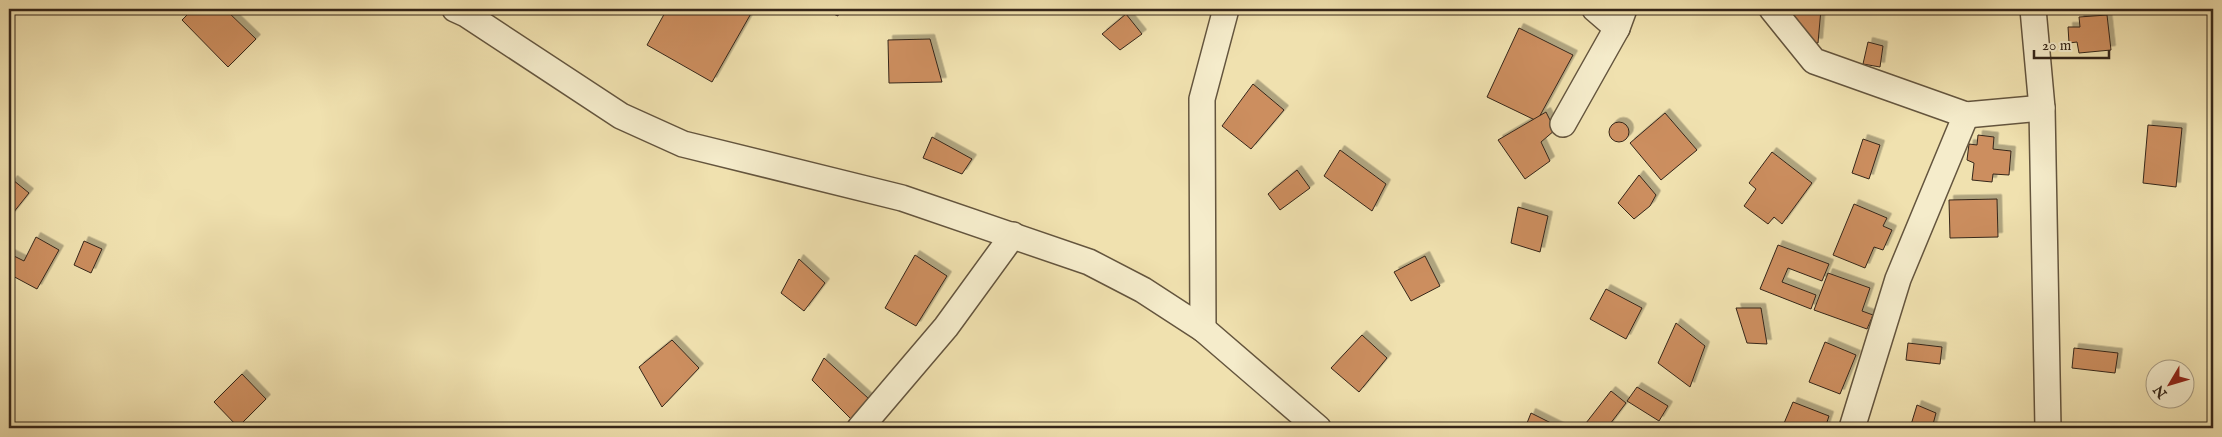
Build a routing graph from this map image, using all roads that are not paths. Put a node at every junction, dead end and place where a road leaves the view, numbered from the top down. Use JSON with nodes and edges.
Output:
{"nodes":[{"id":1,"x":455,"y":9,"type":"edge"},
{"id":2,"x":1226,"y":9,"type":"edge"},
{"id":3,"x":1595,"y":9,"type":"edge"},
{"id":4,"x":1772,"y":9,"type":"edge"},
{"id":5,"x":2034,"y":9,"type":"edge"},
{"id":6,"x":1620,"y":18,"type":"edge"},
{"id":7,"x":2042,"y":108,"type":"junction"},
{"id":8,"x":1966,"y":115,"type":"junction"},
{"id":9,"x":1563,"y":124,"type":"dead end"},
{"id":10,"x":1014,"y":235,"type":"junction"},
{"id":11,"x":1203,"y":330,"type":"junction"},
{"id":12,"x":860,"y":428,"type":"edge"},
{"id":13,"x":1318,"y":428,"type":"edge"},
{"id":14,"x":1852,"y":428,"type":"edge"},
{"id":15,"x":2048,"y":428,"type":"edge"}],
"edges":[{"from":1,"to":10,"type":"street"},
{"from":2,"to":11,"type":"street"},
{"from":3,"to":6,"type":"street"},
{"from":4,"to":8,"type":"street"},
{"from":5,"to":7,"type":"street"},
{"from":6,"to":9,"type":"street"},
{"from":7,"to":8,"type":"street"},
{"from":7,"to":15,"type":"street"},
{"from":8,"to":14,"type":"street"},
{"from":10,"to":11,"type":"street"},
{"from":10,"to":12,"type":"street"},
{"from":11,"to":13,"type":"street"}]}
